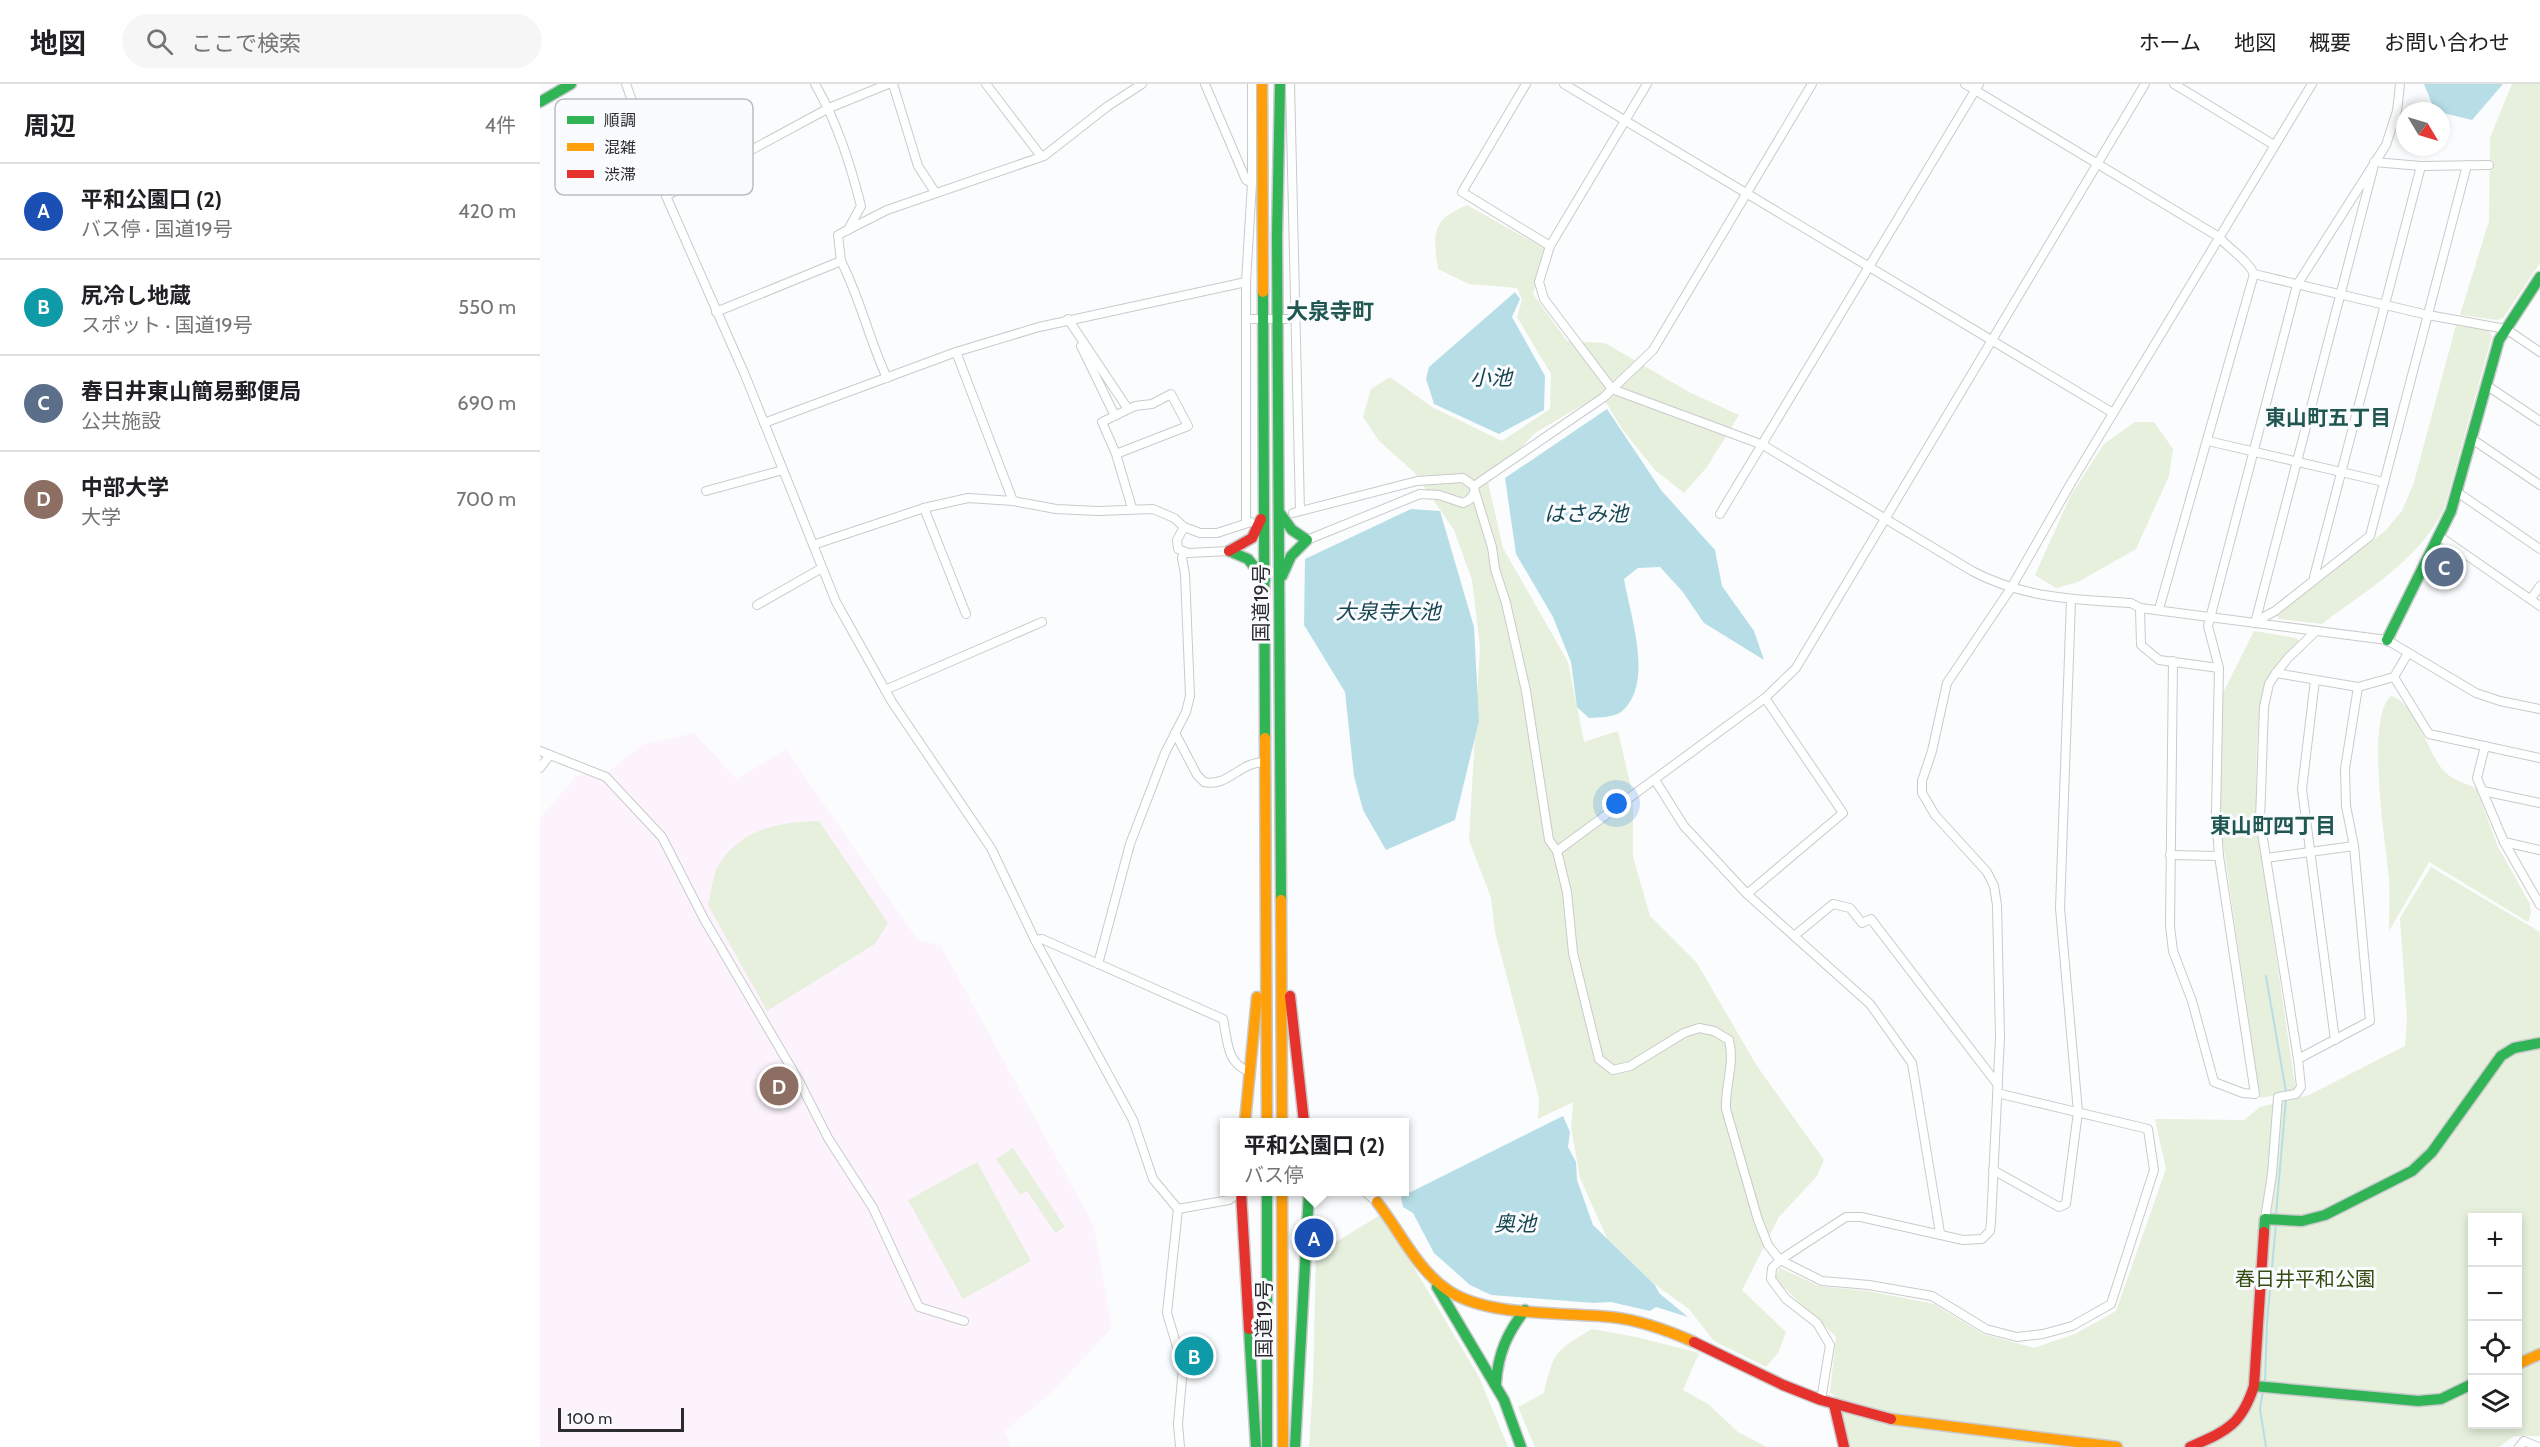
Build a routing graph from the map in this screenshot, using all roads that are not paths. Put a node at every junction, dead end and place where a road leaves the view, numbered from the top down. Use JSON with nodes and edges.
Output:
{"nodes":[{"id":1,"x":571,"y":84,"type":"edge"},
{"id":2,"x":626,"y":84,"type":"edge"},
{"id":3,"x":815,"y":84,"type":"edge"},
{"id":4,"x":888,"y":84,"type":"edge"},
{"id":5,"x":893,"y":84,"type":"edge"},
{"id":6,"x":986,"y":84,"type":"edge"},
{"id":7,"x":1142,"y":84,"type":"edge"},
{"id":8,"x":1204,"y":84,"type":"edge"},
{"id":9,"x":1252,"y":84,"type":"edge"},
{"id":10,"x":1262,"y":84,"type":"edge"},
{"id":11,"x":1280,"y":84,"type":"edge"},
{"id":12,"x":1290,"y":84,"type":"edge"},
{"id":13,"x":1526,"y":84,"type":"edge"},
{"id":14,"x":1564,"y":84,"type":"edge"},
{"id":15,"x":1647,"y":84,"type":"edge"},
{"id":16,"x":1812,"y":84,"type":"edge"},
{"id":17,"x":1965,"y":84,"type":"edge"},
{"id":18,"x":2145,"y":84,"type":"edge"},
{"id":19,"x":2174,"y":84,"type":"edge"},
{"id":20,"x":2312,"y":84,"type":"edge"},
{"id":21,"x":2400,"y":84,"type":"edge"},
{"id":22,"x":1978,"y":87,"type":"edge"},
{"id":23,"x":631,"y":99,"type":"edge"},
{"id":24,"x":540,"y":102,"type":"edge"},
{"id":25,"x":829,"y":108,"type":"junction"},
{"id":26,"x":1625,"y":120,"type":"junction"},
{"id":27,"x":2274,"y":145,"type":"junction"},
{"id":28,"x":753,"y":149,"type":"edge"},
{"id":29,"x":1041,"y":156,"type":"junction"},
{"id":30,"x":2374,"y":162,"type":"junction"},
{"id":31,"x":2097,"y":164,"type":"junction"},
{"id":32,"x":2467,"y":165,"type":"junction"},
{"id":33,"x":2489,"y":165,"type":"dead end"},
{"id":34,"x":2421,"y":166,"type":"junction"},
{"id":35,"x":1252,"y":183,"type":"junction"},
{"id":36,"x":935,"y":192,"type":"junction"},
{"id":37,"x":1747,"y":193,"type":"junction"},
{"id":38,"x":666,"y":196,"type":"edge"},
{"id":39,"x":848,"y":230,"type":"junction"},
{"id":40,"x":2219,"y":237,"type":"junction"},
{"id":41,"x":1550,"y":246,"type":"junction"},
{"id":42,"x":841,"y":261,"type":"junction"},
{"id":43,"x":1870,"y":267,"type":"junction"},
{"id":44,"x":2254,"y":274,"type":"junction"},
{"id":45,"x":2539,"y":281,"type":"edge"},
{"id":46,"x":1246,"y":282,"type":"junction"},
{"id":47,"x":2297,"y":285,"type":"junction"},
{"id":48,"x":2340,"y":295,"type":"junction"},
{"id":49,"x":2385,"y":305,"type":"junction"},
{"id":50,"x":716,"y":312,"type":"junction"},
{"id":51,"x":2428,"y":315,"type":"junction"},
{"id":52,"x":1068,"y":319,"type":"junction"},
{"id":53,"x":1246,"y":319,"type":"junction"},
{"id":54,"x":1263,"y":319,"type":"junction"},
{"id":55,"x":1278,"y":319,"type":"junction"},
{"id":56,"x":1295,"y":319,"type":"junction"},
{"id":57,"x":2506,"y":329,"type":"junction"},
{"id":58,"x":1992,"y":340,"type":"junction"},
{"id":59,"x":956,"y":352,"type":"junction"},
{"id":60,"x":2540,"y":352,"type":"edge"},
{"id":61,"x":887,"y":378,"type":"junction"},
{"id":62,"x":2487,"y":385,"type":"junction"},
{"id":63,"x":1612,"y":389,"type":"junction"},
{"id":64,"x":1128,"y":409,"type":"junction"},
{"id":65,"x":2113,"y":413,"type":"junction"},
{"id":66,"x":1115,"y":416,"type":"junction"},
{"id":67,"x":2540,"y":421,"type":"edge"},
{"id":68,"x":764,"y":423,"type":"junction"},
{"id":69,"x":2472,"y":439,"type":"junction"},
{"id":70,"x":2208,"y":441,"type":"junction"},
{"id":71,"x":1763,"y":445,"type":"junction"},
{"id":72,"x":2252,"y":452,"type":"junction"},
{"id":73,"x":1116,"y":454,"type":"junction"},
{"id":74,"x":2296,"y":462,"type":"junction"},
{"id":75,"x":783,"y":470,"type":"junction"},
{"id":76,"x":2341,"y":472,"type":"junction"},
{"id":77,"x":2384,"y":482,"type":"junction"},
{"id":78,"x":2540,"y":485,"type":"edge"},
{"id":79,"x":1474,"y":489,"type":"junction"},
{"id":80,"x":706,"y":491,"type":"dead end"},
{"id":81,"x":2457,"y":492,"type":"junction"},
{"id":82,"x":1013,"y":501,"type":"junction"},
{"id":83,"x":924,"y":508,"type":"junction"},
{"id":84,"x":1132,"y":508,"type":"junction"},
{"id":85,"x":1279,"y":512,"type":"junction"},
{"id":86,"x":1264,"y":514,"type":"junction"},
{"id":87,"x":1720,"y":514,"type":"dead end"},
{"id":88,"x":1884,"y":518,"type":"junction"},
{"id":89,"x":1184,"y":527,"type":"junction"},
{"id":90,"x":2439,"y":536,"type":"junction"},
{"id":91,"x":1307,"y":540,"type":"junction"},
{"id":92,"x":813,"y":545,"type":"junction"},
{"id":93,"x":2540,"y":549,"type":"edge"},
{"id":94,"x":1229,"y":551,"type":"junction"},
{"id":95,"x":1184,"y":552,"type":"junction"},
{"id":96,"x":822,"y":568,"type":"junction"},
{"id":97,"x":2314,"y":577,"type":"junction"},
{"id":98,"x":1265,"y":580,"type":"junction"},
{"id":99,"x":1279,"y":581,"type":"junction"},
{"id":100,"x":2540,"y":586,"type":"edge"},
{"id":101,"x":2011,"y":588,"type":"junction"},
{"id":102,"x":2530,"y":599,"type":"junction"},
{"id":103,"x":2071,"y":600,"type":"junction"},
{"id":104,"x":757,"y":605,"type":"dead end"},
{"id":105,"x":2540,"y":606,"type":"edge"},
{"id":106,"x":2140,"y":608,"type":"junction"},
{"id":107,"x":2160,"y":609,"type":"junction"},
{"id":108,"x":966,"y":614,"type":"dead end"},
{"id":109,"x":2209,"y":617,"type":"junction"},
{"id":110,"x":1042,"y":622,"type":"dead end"},
{"id":111,"x":2255,"y":623,"type":"junction"},
{"id":112,"x":2316,"y":631,"type":"junction"},
{"id":113,"x":2387,"y":640,"type":"junction"},
{"id":114,"x":2408,"y":653,"type":"junction"},
{"id":115,"x":2173,"y":661,"type":"junction"},
{"id":116,"x":2219,"y":668,"type":"junction"},
{"id":117,"x":2276,"y":673,"type":"junction"},
{"id":118,"x":2394,"y":677,"type":"junction"},
{"id":119,"x":2315,"y":680,"type":"junction"},
{"id":120,"x":2358,"y":687,"type":"junction"},
{"id":121,"x":885,"y":690,"type":"junction"},
{"id":122,"x":1765,"y":698,"type":"junction"},
{"id":123,"x":2540,"y":709,"type":"edge"},
{"id":124,"x":1175,"y":733,"type":"junction"},
{"id":125,"x":2485,"y":746,"type":"junction"},
{"id":126,"x":540,"y":752,"type":"edge"},
{"id":127,"x":549,"y":756,"type":"junction"},
{"id":128,"x":2540,"y":758,"type":"edge"},
{"id":129,"x":1265,"y":762,"type":"junction"},
{"id":130,"x":540,"y":768,"type":"edge"},
{"id":131,"x":1655,"y":780,"type":"junction"},
{"id":132,"x":2483,"y":791,"type":"junction"},
{"id":133,"x":2540,"y":803,"type":"edge"},
{"id":134,"x":2504,"y":842,"type":"junction"},
{"id":135,"x":2354,"y":846,"type":"junction"},
{"id":136,"x":2540,"y":850,"type":"edge"},
{"id":137,"x":1557,"y":851,"type":"junction"},
{"id":138,"x":2309,"y":852,"type":"junction"},
{"id":139,"x":2170,"y":855,"type":"junction"},
{"id":140,"x":2219,"y":856,"type":"junction"},
{"id":141,"x":2266,"y":858,"type":"junction"},
{"id":142,"x":1747,"y":894,"type":"junction"},
{"id":143,"x":2540,"y":905,"type":"edge"},
{"id":144,"x":1794,"y":936,"type":"junction"},
{"id":145,"x":1035,"y":940,"type":"junction"},
{"id":146,"x":1098,"y":964,"type":"junction"},
{"id":147,"x":1266,"y":967,"type":"junction"},
{"id":148,"x":1281,"y":968,"type":"junction"},
{"id":149,"x":2335,"y":1040,"type":"junction"},
{"id":150,"x":2540,"y":1043,"type":"edge"},
{"id":151,"x":2298,"y":1059,"type":"junction"},
{"id":152,"x":1248,"y":1071,"type":"junction"},
{"id":153,"x":1997,"y":1089,"type":"junction"},
{"id":154,"x":2078,"y":1112,"type":"junction"},
{"id":155,"x":1245,"y":1118,"type":"edge"},
{"id":156,"x":1266,"y":1118,"type":"edge"},
{"id":157,"x":1282,"y":1118,"type":"edge"},
{"id":158,"x":1304,"y":1118,"type":"edge"},
{"id":159,"x":1993,"y":1170,"type":"junction"},
{"id":160,"x":1234,"y":1196,"type":"edge"},
{"id":161,"x":1240,"y":1196,"type":"edge"},
{"id":162,"x":1267,"y":1196,"type":"edge"},
{"id":163,"x":1282,"y":1196,"type":"edge"},
{"id":164,"x":1309,"y":1196,"type":"edge"},
{"id":165,"x":1370,"y":1196,"type":"edge"},
{"id":166,"x":1377,"y":1202,"type":"joint"},
{"id":167,"x":1178,"y":1209,"type":"junction"},
{"id":168,"x":2265,"y":1218,"type":"junction"},
{"id":169,"x":1940,"y":1233,"type":"junction"},
{"id":170,"x":1780,"y":1260,"type":"junction"},
{"id":171,"x":1434,"y":1282,"type":"junction"},
{"id":172,"x":1526,"y":1310,"type":"junction"},
{"id":173,"x":964,"y":1321,"type":"dead end"},
{"id":174,"x":2540,"y":1354,"type":"edge"},
{"id":175,"x":2522,"y":1362,"type":"edge"},
{"id":176,"x":1496,"y":1384,"type":"junction"},
{"id":177,"x":2254,"y":1386,"type":"junction"},
{"id":178,"x":2468,"y":1386,"type":"edge"},
{"id":179,"x":1821,"y":1400,"type":"junction"},
{"id":180,"x":1834,"y":1404,"type":"junction"},
{"id":181,"x":1180,"y":1447,"type":"edge"},
{"id":182,"x":1256,"y":1447,"type":"edge"},
{"id":183,"x":1267,"y":1447,"type":"edge"},
{"id":184,"x":1283,"y":1447,"type":"edge"},
{"id":185,"x":1295,"y":1447,"type":"edge"},
{"id":186,"x":1521,"y":1447,"type":"edge"},
{"id":187,"x":1844,"y":1447,"type":"edge"},
{"id":188,"x":2117,"y":1447,"type":"edge"},
{"id":189,"x":2192,"y":1447,"type":"edge"},
{"id":190,"x":2519,"y":1447,"type":"edge"},
{"id":191,"x":2538,"y":1447,"type":"edge"}],
"edges":[{"from":1,"to":24,"type":"main road"},
{"from":2,"to":23,"type":"street"},
{"from":3,"to":25,"type":"street"},
{"from":4,"to":25,"type":"street"},
{"from":5,"to":36,"type":"street"},
{"from":6,"to":29,"type":"street"},
{"from":7,"to":29,"type":"street"},
{"from":8,"to":35,"type":"street"},
{"from":9,"to":35,"type":"street"},
{"from":10,"to":54,"type":"main road","name":"国道19号"},
{"from":11,"to":55,"type":"main road","name":"国道19号"},
{"from":12,"to":56,"type":"street"},
{"from":13,"to":41,"type":"street"},
{"from":14,"to":26,"type":"street"},
{"from":15,"to":26,"type":"street"},
{"from":16,"to":37,"type":"street"},
{"from":17,"to":22,"type":"street"},
{"from":18,"to":31,"type":"street"},
{"from":19,"to":27,"type":"street"},
{"from":20,"to":27,"type":"street"},
{"from":21,"to":30,"type":"street"},
{"from":22,"to":31,"type":"street"},
{"from":22,"to":43,"type":"street"},
{"from":25,"to":28,"type":"street"},
{"from":25,"to":39,"type":"street"},
{"from":26,"to":37,"type":"street"},
{"from":26,"to":41,"type":"street"},
{"from":27,"to":40,"type":"street"},
{"from":29,"to":36,"type":"street"},
{"from":30,"to":34,"type":"street"},
{"from":30,"to":47,"type":"street"},
{"from":30,"to":48,"type":"street"},
{"from":31,"to":40,"type":"street"},
{"from":31,"to":58,"type":"street"},
{"from":32,"to":33,"type":"street"},
{"from":32,"to":34,"type":"street"},
{"from":32,"to":51,"type":"street"},
{"from":34,"to":49,"type":"street"},
{"from":35,"to":46,"type":"street"},
{"from":36,"to":39,"type":"street"},
{"from":37,"to":43,"type":"street"},
{"from":37,"to":63,"type":"street"},
{"from":38,"to":50,"type":"street"},
{"from":39,"to":42,"type":"street"},
{"from":40,"to":44,"type":"street"},
{"from":40,"to":65,"type":"street"},
{"from":41,"to":63,"type":"street"},
{"from":42,"to":50,"type":"street"},
{"from":42,"to":61,"type":"street"},
{"from":43,"to":58,"type":"street"},
{"from":43,"to":71,"type":"street"},
{"from":44,"to":47,"type":"street"},
{"from":44,"to":70,"type":"street"},
{"from":45,"to":57,"type":"main road"},
{"from":46,"to":52,"type":"street"},
{"from":46,"to":53,"type":"street"},
{"from":47,"to":48,"type":"street"},
{"from":47,"to":72,"type":"street"},
{"from":48,"to":49,"type":"street"},
{"from":48,"to":74,"type":"street"},
{"from":49,"to":51,"type":"street"},
{"from":49,"to":76,"type":"street"},
{"from":50,"to":68,"type":"street"},
{"from":51,"to":57,"type":"street"},
{"from":51,"to":77,"type":"street"},
{"from":52,"to":59,"type":"street"},
{"from":52,"to":64,"type":"street"},
{"from":52,"to":66,"type":"street"},
{"from":53,"to":54,"type":"street"},
{"from":53,"to":89,"type":"street"},
{"from":54,"to":55,"type":"street"},
{"from":54,"to":86,"type":"main road","name":"国道19号"},
{"from":55,"to":56,"type":"street"},
{"from":55,"to":85,"type":"main road","name":"国道19号"},
{"from":56,"to":79,"type":"street"},
{"from":57,"to":60,"type":"street"},
{"from":57,"to":62,"type":"main road"},
{"from":58,"to":65,"type":"street"},
{"from":58,"to":88,"type":"street"},
{"from":59,"to":61,"type":"street"},
{"from":59,"to":82,"type":"street"},
{"from":61,"to":68,"type":"street"},
{"from":62,"to":67,"type":"street"},
{"from":62,"to":69,"type":"main road"},
{"from":63,"to":71,"type":"street"},
{"from":63,"to":79,"type":"street"},
{"from":64,"to":66,"type":"street"},
{"from":64,"to":73,"type":"street"},
{"from":65,"to":101,"type":"street"},
{"from":66,"to":73,"type":"street"},
{"from":68,"to":75,"type":"street"},
{"from":69,"to":78,"type":"street"},
{"from":69,"to":81,"type":"main road"},
{"from":70,"to":72,"type":"street"},
{"from":70,"to":107,"type":"street"},
{"from":71,"to":87,"type":"street"},
{"from":71,"to":88,"type":"street"},
{"from":72,"to":74,"type":"street"},
{"from":72,"to":109,"type":"street"},
{"from":73,"to":84,"type":"street"},
{"from":74,"to":76,"type":"street"},
{"from":74,"to":111,"type":"street"},
{"from":75,"to":80,"type":"street"},
{"from":75,"to":92,"type":"street"},
{"from":76,"to":77,"type":"street"},
{"from":76,"to":97,"type":"street"},
{"from":77,"to":97,"type":"street"},
{"from":79,"to":91,"type":"street"},
{"from":79,"to":137,"type":"street"},
{"from":81,"to":90,"type":"main road"},
{"from":81,"to":93,"type":"street"},
{"from":82,"to":83,"type":"street"},
{"from":82,"to":84,"type":"street"},
{"from":83,"to":92,"type":"street"},
{"from":83,"to":108,"type":"street"},
{"from":84,"to":89,"type":"street"},
{"from":85,"to":91,"type":"main road"},
{"from":85,"to":99,"type":"main road","name":"国道19号"},
{"from":86,"to":94,"type":"main road"},
{"from":86,"to":98,"type":"main road","name":"国道19号"},
{"from":88,"to":101,"type":"street"},
{"from":88,"to":122,"type":"street"},
{"from":89,"to":95,"type":"street"},
{"from":90,"to":102,"type":"street"},
{"from":90,"to":113,"type":"main road"},
{"from":91,"to":99,"type":"main road"},
{"from":92,"to":96,"type":"street"},
{"from":94,"to":95,"type":"street"},
{"from":94,"to":98,"type":"main road"},
{"from":95,"to":124,"type":"street"},
{"from":96,"to":104,"type":"street"},
{"from":96,"to":121,"type":"street"},
{"from":97,"to":111,"type":"street"},
{"from":98,"to":129,"type":"main road","name":"国道19号"},
{"from":99,"to":148,"type":"main road","name":"国道19号"},
{"from":100,"to":102,"type":"street"},
{"from":101,"to":103,"type":"street"},
{"from":101,"to":153,"type":"street"},
{"from":102,"to":105,"type":"street"},
{"from":103,"to":106,"type":"street"},
{"from":103,"to":154,"type":"street"},
{"from":106,"to":107,"type":"street"},
{"from":106,"to":115,"type":"street"},
{"from":107,"to":109,"type":"street"},
{"from":109,"to":111,"type":"street"},
{"from":109,"to":116,"type":"street"},
{"from":110,"to":121,"type":"street"},
{"from":111,"to":112,"type":"street"},
{"from":112,"to":113,"type":"street"},
{"from":112,"to":117,"type":"street"},
{"from":113,"to":114,"type":"street"},
{"from":114,"to":118,"type":"street"},
{"from":114,"to":123,"type":"street"},
{"from":115,"to":116,"type":"street"},
{"from":115,"to":139,"type":"street"},
{"from":116,"to":140,"type":"street"},
{"from":117,"to":119,"type":"street"},
{"from":117,"to":141,"type":"street"},
{"from":118,"to":120,"type":"street"},
{"from":118,"to":125,"type":"street"},
{"from":119,"to":120,"type":"street"},
{"from":119,"to":138,"type":"street"},
{"from":120,"to":135,"type":"street"},
{"from":121,"to":145,"type":"street"},
{"from":122,"to":131,"type":"street"},
{"from":122,"to":142,"type":"street"},
{"from":124,"to":129,"type":"street"},
{"from":124,"to":146,"type":"street"},
{"from":125,"to":128,"type":"street"},
{"from":125,"to":132,"type":"street"},
{"from":126,"to":127,"type":"street"},
{"from":127,"to":130,"type":"street"},
{"from":127,"to":173,"type":"street"},
{"from":129,"to":147,"type":"main road","name":"国道19号"},
{"from":131,"to":137,"type":"street"},
{"from":131,"to":142,"type":"street"},
{"from":132,"to":133,"type":"street"},
{"from":132,"to":134,"type":"street"},
{"from":134,"to":136,"type":"street"},
{"from":134,"to":143,"type":"street"},
{"from":135,"to":138,"type":"street"},
{"from":135,"to":149,"type":"street"},
{"from":137,"to":170,"type":"street"},
{"from":138,"to":141,"type":"street"},
{"from":138,"to":149,"type":"street"},
{"from":139,"to":140,"type":"street"},
{"from":139,"to":140,"type":"street"},
{"from":141,"to":151,"type":"street"},
{"from":142,"to":144,"type":"street"},
{"from":144,"to":153,"type":"street"},
{"from":144,"to":169,"type":"street"},
{"from":145,"to":146,"type":"street"},
{"from":145,"to":167,"type":"street"},
{"from":146,"to":152,"type":"street"},
{"from":147,"to":152,"type":"main road"},
{"from":147,"to":156,"type":"main road","name":"国道19号"},
{"from":148,"to":157,"type":"main road","name":"国道19号"},
{"from":148,"to":158,"type":"main road"},
{"from":149,"to":151,"type":"street"},
{"from":150,"to":168,"type":"main road"},
{"from":151,"to":168,"type":"street"},
{"from":152,"to":155,"type":"main road"},
{"from":153,"to":154,"type":"street"},
{"from":153,"to":159,"type":"street"},
{"from":154,"to":159,"type":"street"},
{"from":154,"to":170,"type":"street"},
{"from":159,"to":169,"type":"street"},
{"from":160,"to":167,"type":"street"},
{"from":161,"to":182,"type":"main road"},
{"from":162,"to":183,"type":"main road","name":"国道19号"},
{"from":163,"to":184,"type":"main road","name":"国道19号"},
{"from":164,"to":185,"type":"main road"},
{"from":165,"to":166,"type":"street"},
{"from":166,"to":171,"type":"main road"},
{"from":167,"to":181,"type":"street"},
{"from":168,"to":177,"type":"main road"},
{"from":169,"to":170,"type":"street"},
{"from":170,"to":179,"type":"street"},
{"from":171,"to":172,"type":"main road"},
{"from":171,"to":176,"type":"main road"},
{"from":172,"to":176,"type":"main road"},
{"from":172,"to":179,"type":"main road"},
{"from":174,"to":175,"type":"main road"},
{"from":176,"to":186,"type":"main road"},
{"from":177,"to":178,"type":"main road"},
{"from":177,"to":189,"type":"main road"},
{"from":179,"to":180,"type":"main road"},
{"from":180,"to":187,"type":"main road"},
{"from":180,"to":188,"type":"main road"},
{"from":190,"to":191,"type":"street"}]}
